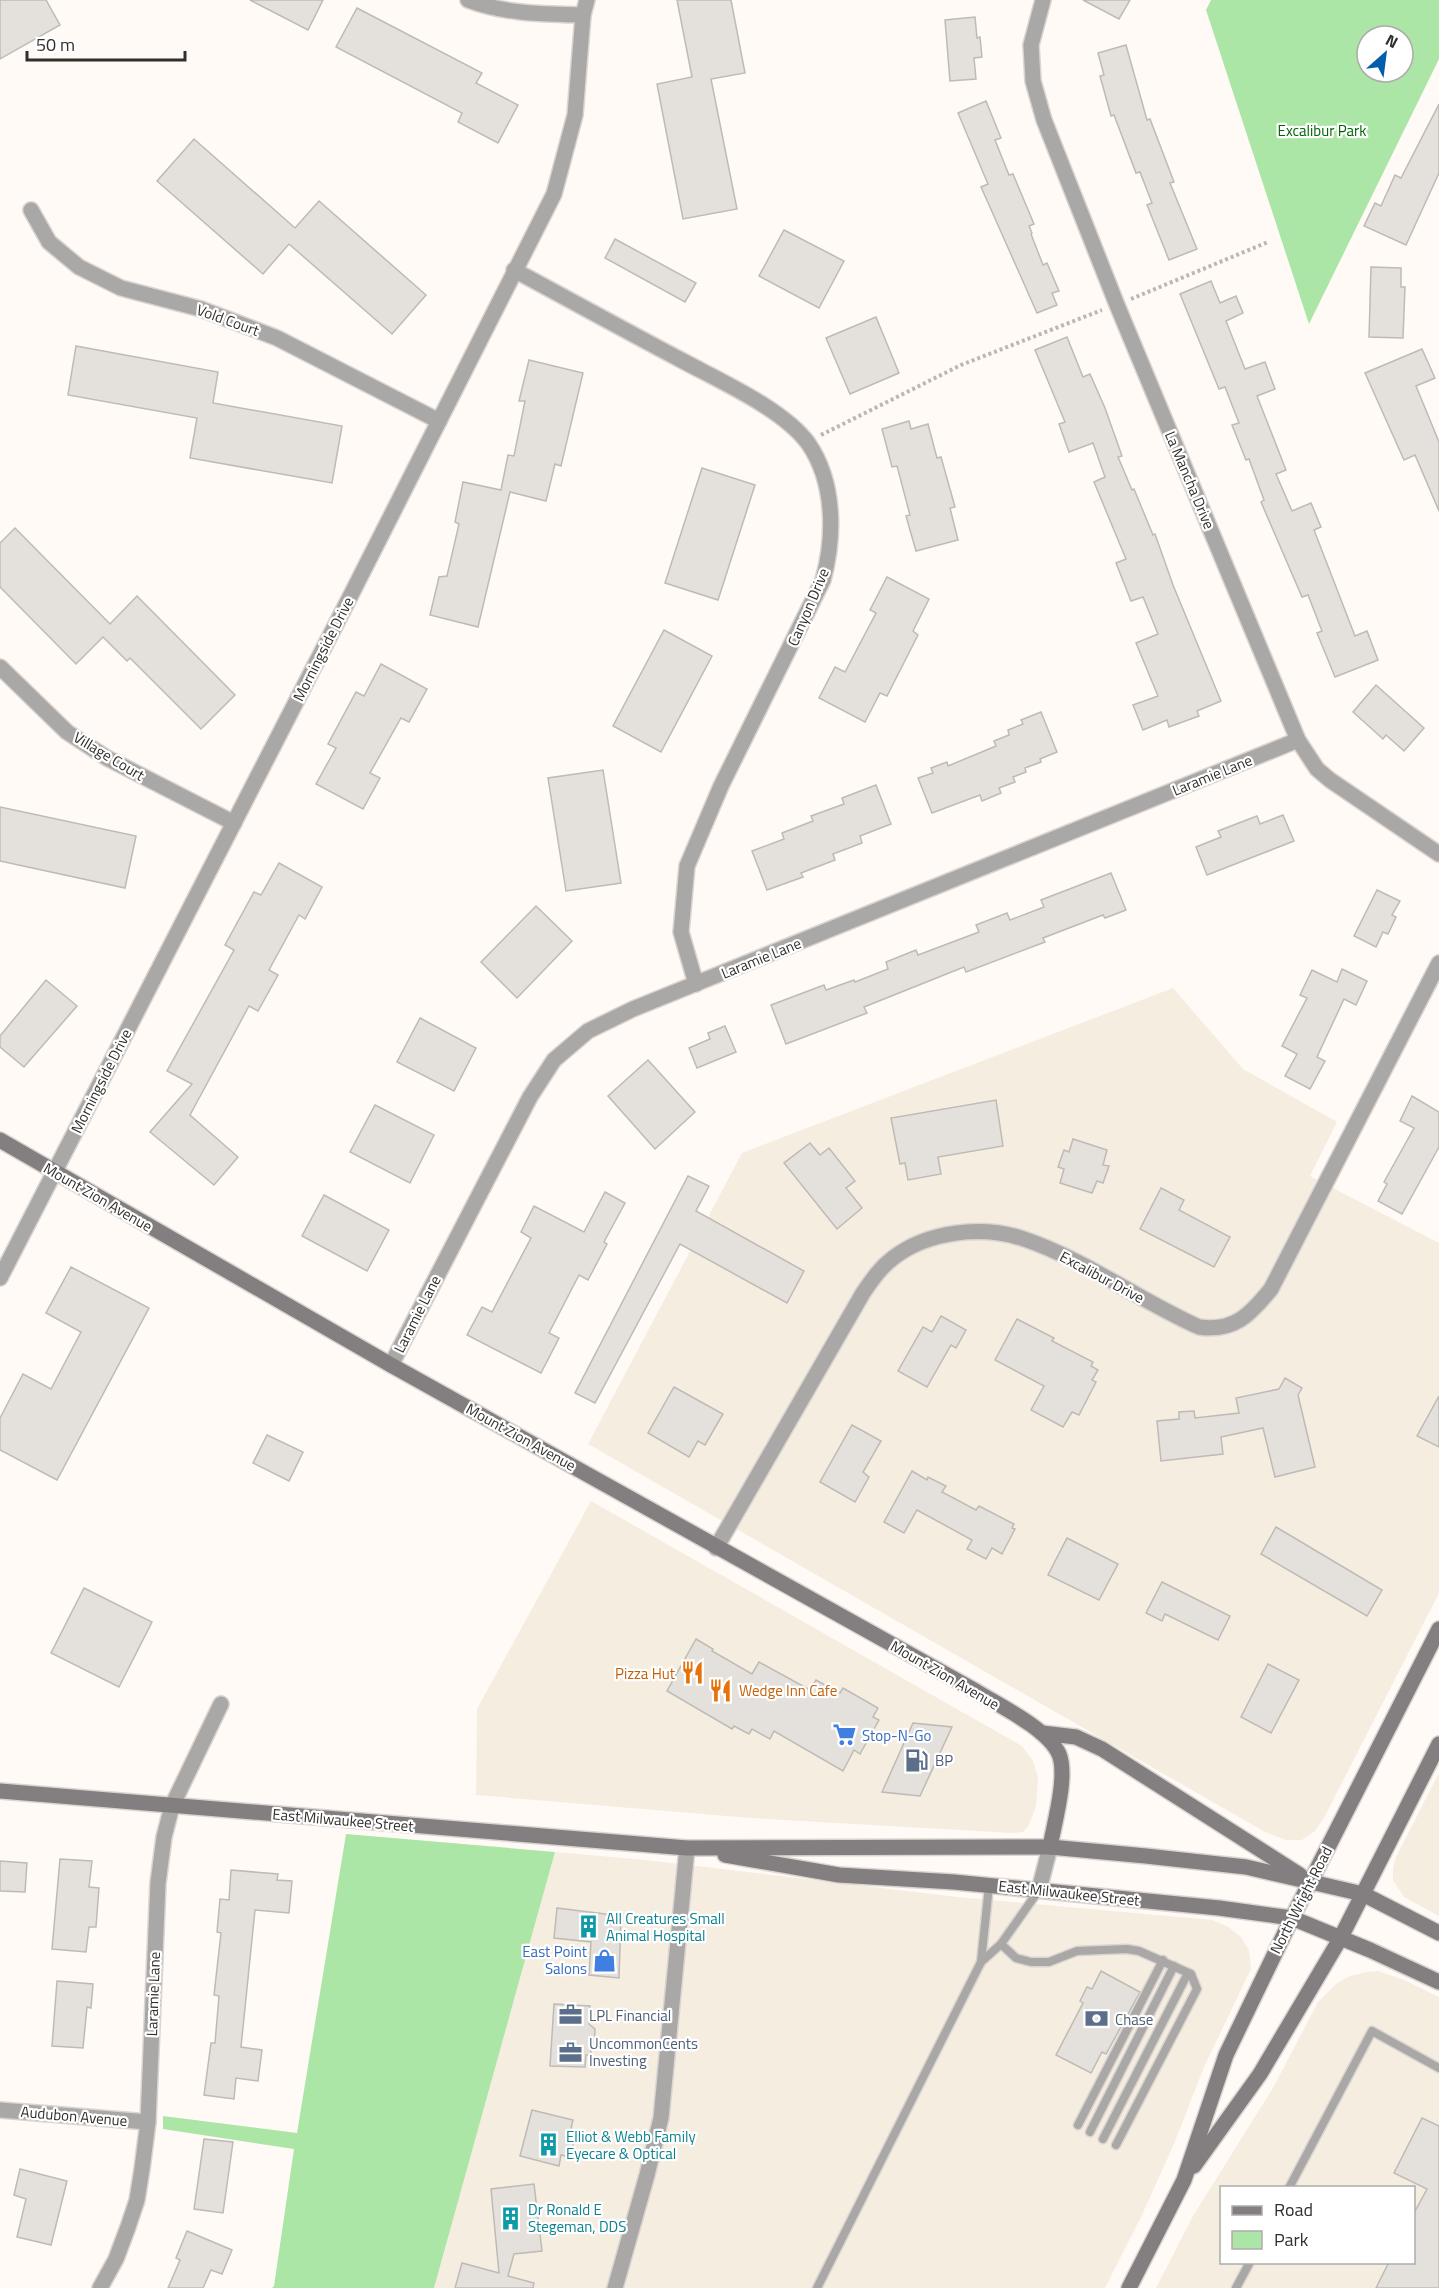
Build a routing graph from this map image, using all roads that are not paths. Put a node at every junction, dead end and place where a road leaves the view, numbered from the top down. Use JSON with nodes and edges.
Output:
{"nodes":[{"id":1,"x":468,"y":0,"type":"edge"},
{"id":2,"x":1043,"y":0,"type":"edge"},
{"id":3,"x":585,"y":8,"type":"edge"},
{"id":4,"x":31,"y":210,"type":"dead end"},
{"id":5,"x":514,"y":270,"type":"junction"},
{"id":6,"x":439,"y":421,"type":"junction"},
{"id":7,"x":0,"y":667,"type":"edge"},
{"id":8,"x":1298,"y":740,"type":"junction"},
{"id":9,"x":234,"y":823,"type":"junction"},
{"id":10,"x":1439,"y":854,"type":"edge"},
{"id":11,"x":1439,"y":963,"type":"edge"},
{"id":12,"x":696,"y":984,"type":"junction"},
{"id":13,"x":0,"y":1140,"type":"edge"},
{"id":14,"x":54,"y":1172,"type":"junction"},
{"id":15,"x":0,"y":1278,"type":"edge"},
{"id":16,"x":391,"y":1365,"type":"junction"},
{"id":17,"x":716,"y":1548,"type":"junction"},
{"id":18,"x":1439,"y":1629,"type":"edge"},
{"id":19,"x":222,"y":1704,"type":"dead end"},
{"id":20,"x":1042,"y":1733,"type":"junction"},
{"id":21,"x":1439,"y":1744,"type":"edge"},
{"id":22,"x":0,"y":1791,"type":"edge"},
{"id":23,"x":172,"y":1806,"type":"junction"},
{"id":24,"x":1050,"y":1847,"type":"junction"},
{"id":25,"x":687,"y":1848,"type":"junction"},
{"id":26,"x":1310,"y":1881,"type":"junction"},
{"id":27,"x":990,"y":1886,"type":"junction"},
{"id":28,"x":1039,"y":1890,"type":"junction"},
{"id":29,"x":1363,"y":1894,"type":"junction"},
{"id":30,"x":1292,"y":1918,"type":"junction"},
{"id":31,"x":1439,"y":1934,"type":"edge"},
{"id":32,"x":1340,"y":1939,"type":"junction"},
{"id":33,"x":1001,"y":1944,"type":"junction"},
{"id":34,"x":1163,"y":1960,"type":"junction"},
{"id":35,"x":981,"y":1962,"type":"junction"},
{"id":36,"x":1174,"y":1966,"type":"junction"},
{"id":37,"x":1188,"y":1973,"type":"junction"},
{"id":38,"x":1439,"y":1982,"type":"edge"},
{"id":39,"x":1439,"y":2068,"type":"edge"},
{"id":40,"x":0,"y":2110,"type":"edge"},
{"id":41,"x":148,"y":2122,"type":"junction"},
{"id":42,"x":1078,"y":2125,"type":"dead end"},
{"id":43,"x":1090,"y":2132,"type":"dead end"},
{"id":44,"x":1103,"y":2139,"type":"dead end"},
{"id":45,"x":1116,"y":2145,"type":"dead end"},
{"id":46,"x":1184,"y":2180,"type":"junction"},
{"id":47,"x":1290,"y":2186,"type":"edge"},
{"id":48,"x":1249,"y":2264,"type":"edge"},
{"id":49,"x":100,"y":2288,"type":"edge"},
{"id":50,"x":615,"y":2288,"type":"edge"},
{"id":51,"x":817,"y":2288,"type":"edge"},
{"id":52,"x":1129,"y":2288,"type":"edge"},
{"id":53,"x":1236,"y":2288,"type":"edge"}],
"edges":[{"from":1,"to":3,"type":"street"},
{"from":2,"to":8,"type":"street","name":"La Mancha Drive"},
{"from":3,"to":5,"type":"street","name":"Morningside Drive"},
{"from":4,"to":6,"type":"street","name":"Vold Court"},
{"from":5,"to":6,"type":"street","name":"Morningside Drive"},
{"from":5,"to":12,"type":"street","name":"Canyon Drive"},
{"from":6,"to":9,"type":"street","name":"Morningside Drive"},
{"from":7,"to":9,"type":"street","name":"Village Court"},
{"from":8,"to":10,"type":"street","name":"La Mancha Drive"},
{"from":8,"to":12,"type":"street","name":"Laramie Lane"},
{"from":9,"to":14,"type":"street","name":"Morningside Drive"},
{"from":11,"to":17,"type":"street","name":"Excalibur Drive"},
{"from":12,"to":16,"type":"street","name":"Laramie Lane"},
{"from":13,"to":14,"type":"main road","name":"Mount Zion Avenue"},
{"from":14,"to":15,"type":"street","name":"Morningside Drive"},
{"from":14,"to":16,"type":"main road","name":"Mount Zion Avenue"},
{"from":16,"to":17,"type":"main road","name":"Mount Zion Avenue"},
{"from":17,"to":20,"type":"main road","name":"Mount Zion Avenue"},
{"from":18,"to":26,"type":"main road","name":"North Wright Road"},
{"from":19,"to":23,"type":"street","name":"Laramie Lane"},
{"from":20,"to":24,"type":"main road","name":"Mount Zion Avenue"},
{"from":20,"to":26,"type":"main road","name":"Mount Zion Avenue"},
{"from":21,"to":29,"type":"main road","name":"North Wright Road"},
{"from":22,"to":23,"type":"main road","name":"East Milwaukee Street"},
{"from":23,"to":25,"type":"main road","name":"East Milwaukee Street"},
{"from":23,"to":41,"type":"street","name":"Laramie Lane"},
{"from":24,"to":25,"type":"main road","name":"East Milwaukee Street"},
{"from":24,"to":26,"type":"main road","name":"East Milwaukee Street"},
{"from":24,"to":28,"type":"street"},
{"from":25,"to":27,"type":"main road","name":"East Milwaukee Street"},
{"from":25,"to":50,"type":"street"},
{"from":26,"to":29,"type":"main road","name":"East Milwaukee Street"},
{"from":26,"to":30,"type":"main road","name":"North Wright Road"},
{"from":27,"to":28,"type":"main road","name":"East Milwaukee Street"},
{"from":27,"to":35,"type":"lane"},
{"from":28,"to":30,"type":"main road","name":"East Milwaukee Street"},
{"from":28,"to":33,"type":"lane"},
{"from":29,"to":31,"type":"main road","name":"East Milwaukee Street"},
{"from":29,"to":32,"type":"main road","name":"North Wright Road"},
{"from":30,"to":32,"type":"main road","name":"East Milwaukee Street"},
{"from":30,"to":46,"type":"main road","name":"North Wright Road"},
{"from":32,"to":38,"type":"main road","name":"East Milwaukee Street"},
{"from":32,"to":46,"type":"main road","name":"North Wright Road"},
{"from":33,"to":34,"type":"lane"},
{"from":33,"to":35,"type":"lane"},
{"from":34,"to":36,"type":"lane"},
{"from":34,"to":42,"type":"lane"},
{"from":35,"to":51,"type":"lane"},
{"from":36,"to":37,"type":"lane"},
{"from":36,"to":43,"type":"lane"},
{"from":37,"to":44,"type":"lane"},
{"from":37,"to":45,"type":"lane"},
{"from":39,"to":47,"type":"lane"},
{"from":40,"to":41,"type":"street","name":"Audubon Avenue"},
{"from":41,"to":49,"type":"street","name":"Laramie Lane"},
{"from":46,"to":52,"type":"main road","name":"North Wright Road"},
{"from":48,"to":53,"type":"lane"}]}
